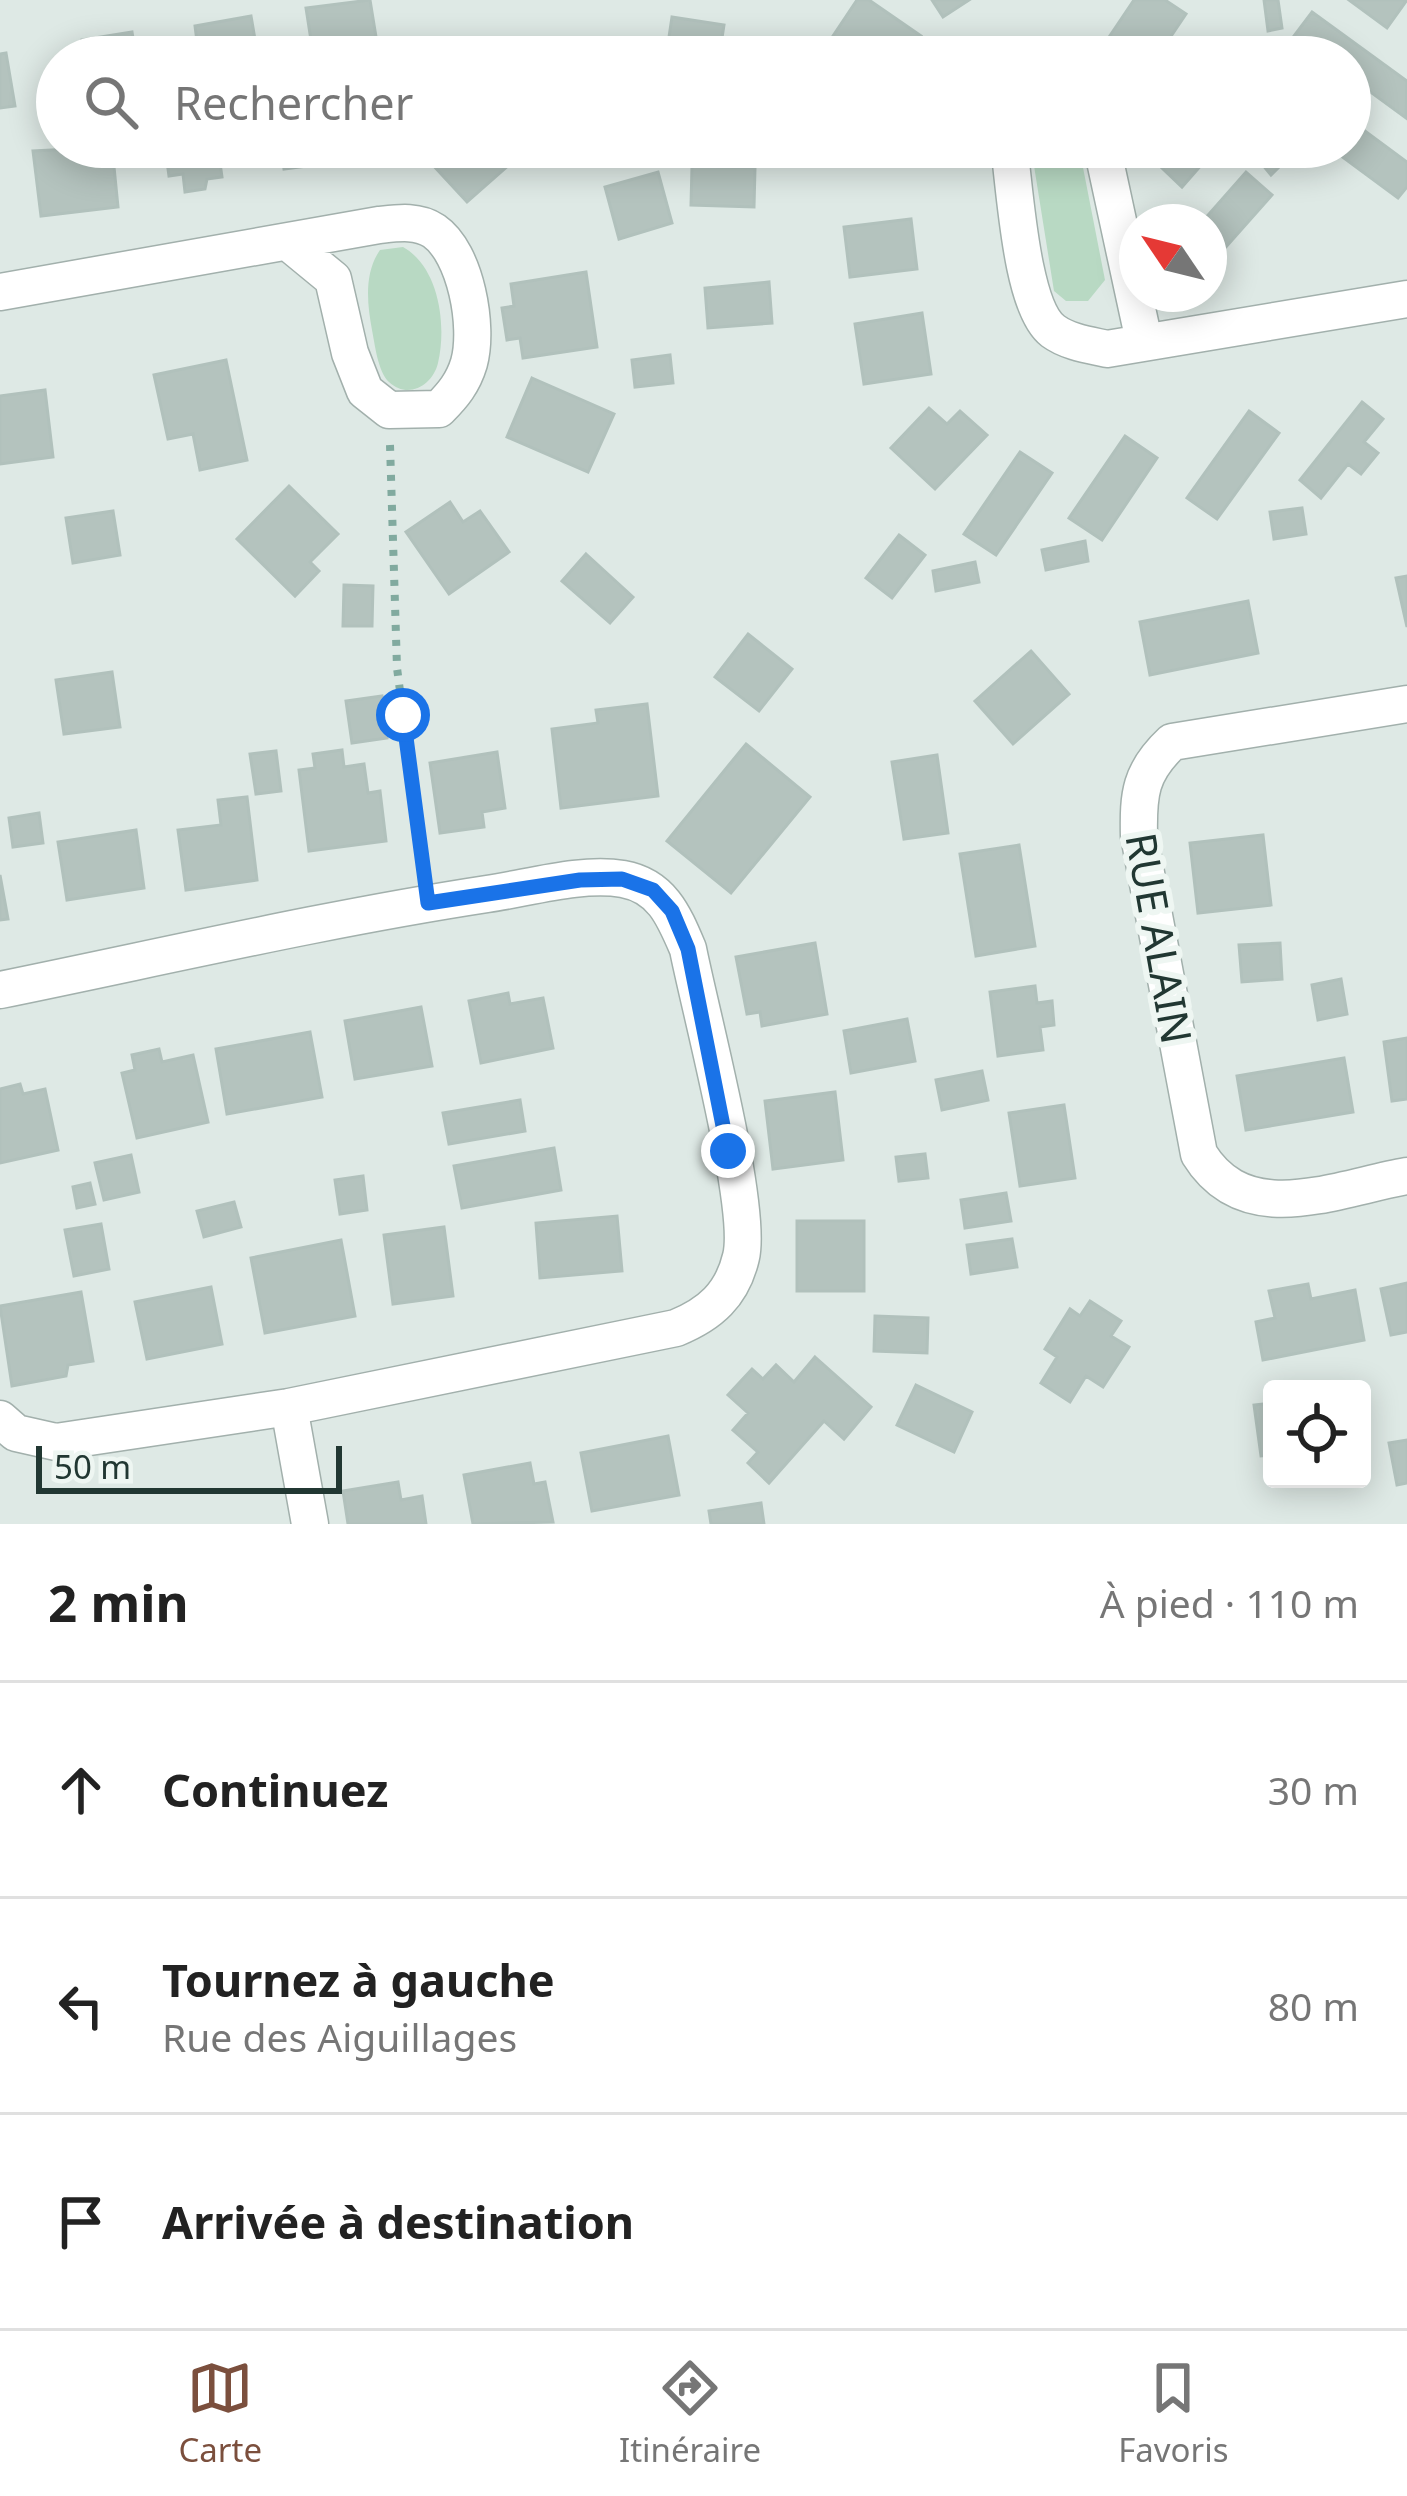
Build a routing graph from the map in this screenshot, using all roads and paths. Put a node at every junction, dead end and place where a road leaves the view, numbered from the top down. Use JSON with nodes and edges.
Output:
{"nodes":[{"id":1,"x":1012,"y":168,"type":"edge"},
{"id":2,"x":1107,"y":168,"type":"edge"},
{"id":3,"x":287,"y":242,"type":"junction"},
{"id":4,"x":0,"y":292,"type":"edge"},
{"id":5,"x":1407,"y":298,"type":"edge"},
{"id":6,"x":1144,"y":341,"type":"junction"},
{"id":7,"x":389,"y":410,"type":"junction"},
{"id":8,"x":1407,"y":704,"type":"edge"},
{"id":9,"x":428,"y":903,"type":"junction"},
{"id":10,"x":0,"y":990,"type":"edge"},
{"id":11,"x":1407,"y":1176,"type":"edge"},
{"id":12,"x":289,"y":1407,"type":"junction"},
{"id":13,"x":0,"y":1419,"type":"edge"},
{"id":14,"x":310,"y":1524,"type":"edge"}],
"edges":[{"from":1,"to":6,"type":"street"},
{"from":2,"to":6,"type":"street"},
{"from":3,"to":4,"type":"street"},
{"from":3,"to":7,"type":"street"},
{"from":3,"to":7,"type":"street"},
{"from":5,"to":6,"type":"street"},
{"from":7,"to":9,"type":"path"},
{"from":8,"to":11,"type":"street","name":"RUE ALAIN"},
{"from":9,"to":10,"type":"street"},
{"from":9,"to":12,"type":"street"},
{"from":12,"to":13,"type":"street"},
{"from":12,"to":14,"type":"street"}]}
